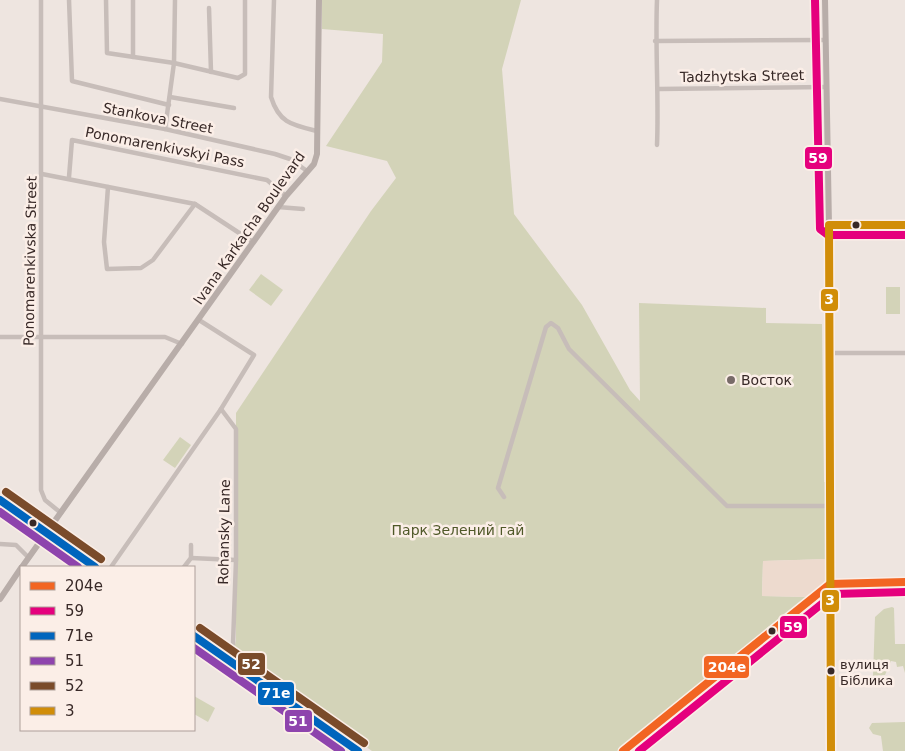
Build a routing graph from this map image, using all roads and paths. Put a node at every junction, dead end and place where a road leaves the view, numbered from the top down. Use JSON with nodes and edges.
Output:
{"nodes":[{"id":1,"x":41,"y":0,"type":"edge"},
{"id":2,"x":70,"y":0,"type":"edge"},
{"id":3,"x":106,"y":0,"type":"edge"},
{"id":4,"x":133,"y":0,"type":"edge"},
{"id":5,"x":175,"y":0,"type":"edge"},
{"id":6,"x":245,"y":0,"type":"edge"},
{"id":7,"x":274,"y":0,"type":"edge"},
{"id":8,"x":319,"y":0,"type":"edge"},
{"id":9,"x":656,"y":0,"type":"edge"},
{"id":10,"x":825,"y":0,"type":"edge"},
{"id":11,"x":209,"y":8,"type":"dead end"},
{"id":12,"x":826,"y":40,"type":"junction"},
{"id":13,"x":656,"y":41,"type":"junction"},
{"id":14,"x":133,"y":57,"type":"junction"},
{"id":15,"x":174,"y":63,"type":"junction"},
{"id":16,"x":211,"y":72,"type":"junction"},
{"id":17,"x":826,"y":86,"type":"junction"},
{"id":18,"x":659,"y":89,"type":"junction"},
{"id":19,"x":170,"y":97,"type":"junction"},
{"id":20,"x":0,"y":99,"type":"edge"},
{"id":21,"x":169,"y":105,"type":"junction"},
{"id":22,"x":41,"y":106,"type":"junction"},
{"id":23,"x":234,"y":108,"type":"dead end"},
{"id":24,"x":165,"y":129,"type":"junction"},
{"id":25,"x":317,"y":131,"type":"junction"},
{"id":26,"x":657,"y":146,"type":"dead end"},
{"id":27,"x":307,"y":171,"type":"junction"},
{"id":28,"x":42,"y":174,"type":"junction"},
{"id":29,"x":69,"y":177,"type":"junction"},
{"id":30,"x":108,"y":187,"type":"junction"},
{"id":31,"x":286,"y":196,"type":"junction"},
{"id":32,"x":195,"y":204,"type":"junction"},
{"id":33,"x":278,"y":207,"type":"junction"},
{"id":34,"x":303,"y":209,"type":"dead end"},
{"id":35,"x":829,"y":225,"type":"junction"},
{"id":36,"x":905,"y":225,"type":"edge"},
{"id":37,"x":254,"y":242,"type":"junction"},
{"id":38,"x":199,"y":320,"type":"junction"},
{"id":39,"x":0,"y":337,"type":"edge"},
{"id":40,"x":40,"y":337,"type":"junction"},
{"id":41,"x":182,"y":344,"type":"junction"},
{"id":42,"x":830,"y":354,"type":"junction"},
{"id":43,"x":905,"y":354,"type":"edge"},
{"id":44,"x":221,"y":409,"type":"junction"},
{"id":45,"x":504,"y":497,"type":"dead end"},
{"id":46,"x":0,"y":500,"type":"edge"},
{"id":47,"x":830,"y":506,"type":"junction"},
{"id":48,"x":61,"y":513,"type":"junction"},
{"id":49,"x":47,"y":534,"type":"junction"},
{"id":50,"x":0,"y":544,"type":"edge"},
{"id":51,"x":191,"y":545,"type":"dead end"},
{"id":52,"x":29,"y":558,"type":"junction"},
{"id":53,"x":191,"y":558,"type":"junction"},
{"id":54,"x":236,"y":560,"type":"junction"},
{"id":55,"x":23,"y":566,"type":"edge"},
{"id":56,"x":94,"y":566,"type":"edge"},
{"id":57,"x":112,"y":566,"type":"edge"},
{"id":58,"x":185,"y":566,"type":"edge"},
{"id":59,"x":20,"y":571,"type":"edge"},
{"id":60,"x":905,"y":582,"type":"edge"},
{"id":61,"x":830,"y":584,"type":"junction"},
{"id":62,"x":0,"y":599,"type":"edge"},
{"id":63,"x":195,"y":637,"type":"edge"},
{"id":64,"x":228,"y":659,"type":"junction"},
{"id":65,"x":358,"y":751,"type":"edge"},
{"id":66,"x":623,"y":751,"type":"edge"},
{"id":67,"x":831,"y":751,"type":"edge"}],
"edges":[{"from":1,"to":22,"type":"street","name":"Ponomarenkivska Street"},
{"from":2,"to":21,"type":"street"},
{"from":3,"to":14,"type":"street"},
{"from":4,"to":14,"type":"street"},
{"from":5,"to":15,"type":"street"},
{"from":6,"to":16,"type":"street"},
{"from":7,"to":25,"type":"street"},
{"from":8,"to":25,"type":"street","name":"Ivana Karkacha Boulevard"},
{"from":9,"to":13,"type":"street"},
{"from":10,"to":12,"type":"street"},
{"from":11,"to":16,"type":"street"},
{"from":12,"to":13,"type":"street"},
{"from":12,"to":17,"type":"street"},
{"from":13,"to":18,"type":"street"},
{"from":14,"to":15,"type":"street"},
{"from":15,"to":16,"type":"street"},
{"from":15,"to":19,"type":"street"},
{"from":17,"to":18,"type":"street","name":"Tadzhytska Street"},
{"from":17,"to":35,"type":"street"},
{"from":18,"to":26,"type":"street"},
{"from":19,"to":21,"type":"street"},
{"from":19,"to":23,"type":"street"},
{"from":20,"to":22,"type":"street","name":"Stankova Street"},
{"from":21,"to":24,"type":"street"},
{"from":22,"to":24,"type":"street","name":"Stankova Street"},
{"from":22,"to":28,"type":"street","name":"Ponomarenkivska Street"},
{"from":24,"to":27,"type":"street","name":"Stankova Street"},
{"from":25,"to":27,"type":"street","name":"Ivana Karkacha Boulevard"},
{"from":27,"to":31,"type":"street","name":"Ivana Karkacha Boulevard"},
{"from":28,"to":29,"type":"street"},
{"from":28,"to":40,"type":"street","name":"Ponomarenkivska Street"},
{"from":29,"to":30,"type":"street"},
{"from":29,"to":31,"type":"street","name":"Ponomarenkivskyi Pass"},
{"from":30,"to":32,"type":"street"},
{"from":30,"to":32,"type":"street"},
{"from":31,"to":33,"type":"street","name":"Ivana Karkacha Boulevard"},
{"from":32,"to":37,"type":"street"},
{"from":33,"to":34,"type":"street"},
{"from":33,"to":37,"type":"street","name":"Ivana Karkacha Boulevard"},
{"from":35,"to":36,"type":"street"},
{"from":35,"to":42,"type":"street"},
{"from":37,"to":38,"type":"street","name":"Ivana Karkacha Boulevard"},
{"from":38,"to":41,"type":"street","name":"Ivana Karkacha Boulevard"},
{"from":38,"to":44,"type":"street","name":"Ivana Karkacha Boulevard"},
{"from":39,"to":40,"type":"street"},
{"from":40,"to":41,"type":"street"},
{"from":40,"to":48,"type":"street","name":"Ponomarenkivska Street"},
{"from":41,"to":48,"type":"street","name":"Ivana Karkacha Boulevard"},
{"from":42,"to":43,"type":"street"},
{"from":42,"to":47,"type":"street"},
{"from":44,"to":54,"type":"street","name":"Rohansky Lane"},
{"from":44,"to":57,"type":"street","name":"Ivana Karkacha Boulevard"},
{"from":45,"to":47,"type":"street"},
{"from":46,"to":49,"type":"street"},
{"from":47,"to":61,"type":"street"},
{"from":48,"to":49,"type":"street","name":"Ivana Karkacha Boulevard"},
{"from":49,"to":52,"type":"street","name":"Ivana Karkacha Boulevard"},
{"from":49,"to":56,"type":"street"},
{"from":50,"to":52,"type":"street"},
{"from":51,"to":53,"type":"street"},
{"from":52,"to":55,"type":"street","name":"Ivana Karkacha Boulevard"},
{"from":53,"to":54,"type":"street"},
{"from":53,"to":58,"type":"street"},
{"from":54,"to":64,"type":"street","name":"Rohansky Lane"},
{"from":59,"to":62,"type":"street","name":"Ivana Karkacha Boulevard"},
{"from":60,"to":61,"type":"street"},
{"from":61,"to":66,"type":"street"},
{"from":61,"to":67,"type":"street"},
{"from":63,"to":64,"type":"street"},
{"from":64,"to":65,"type":"street"}]}
